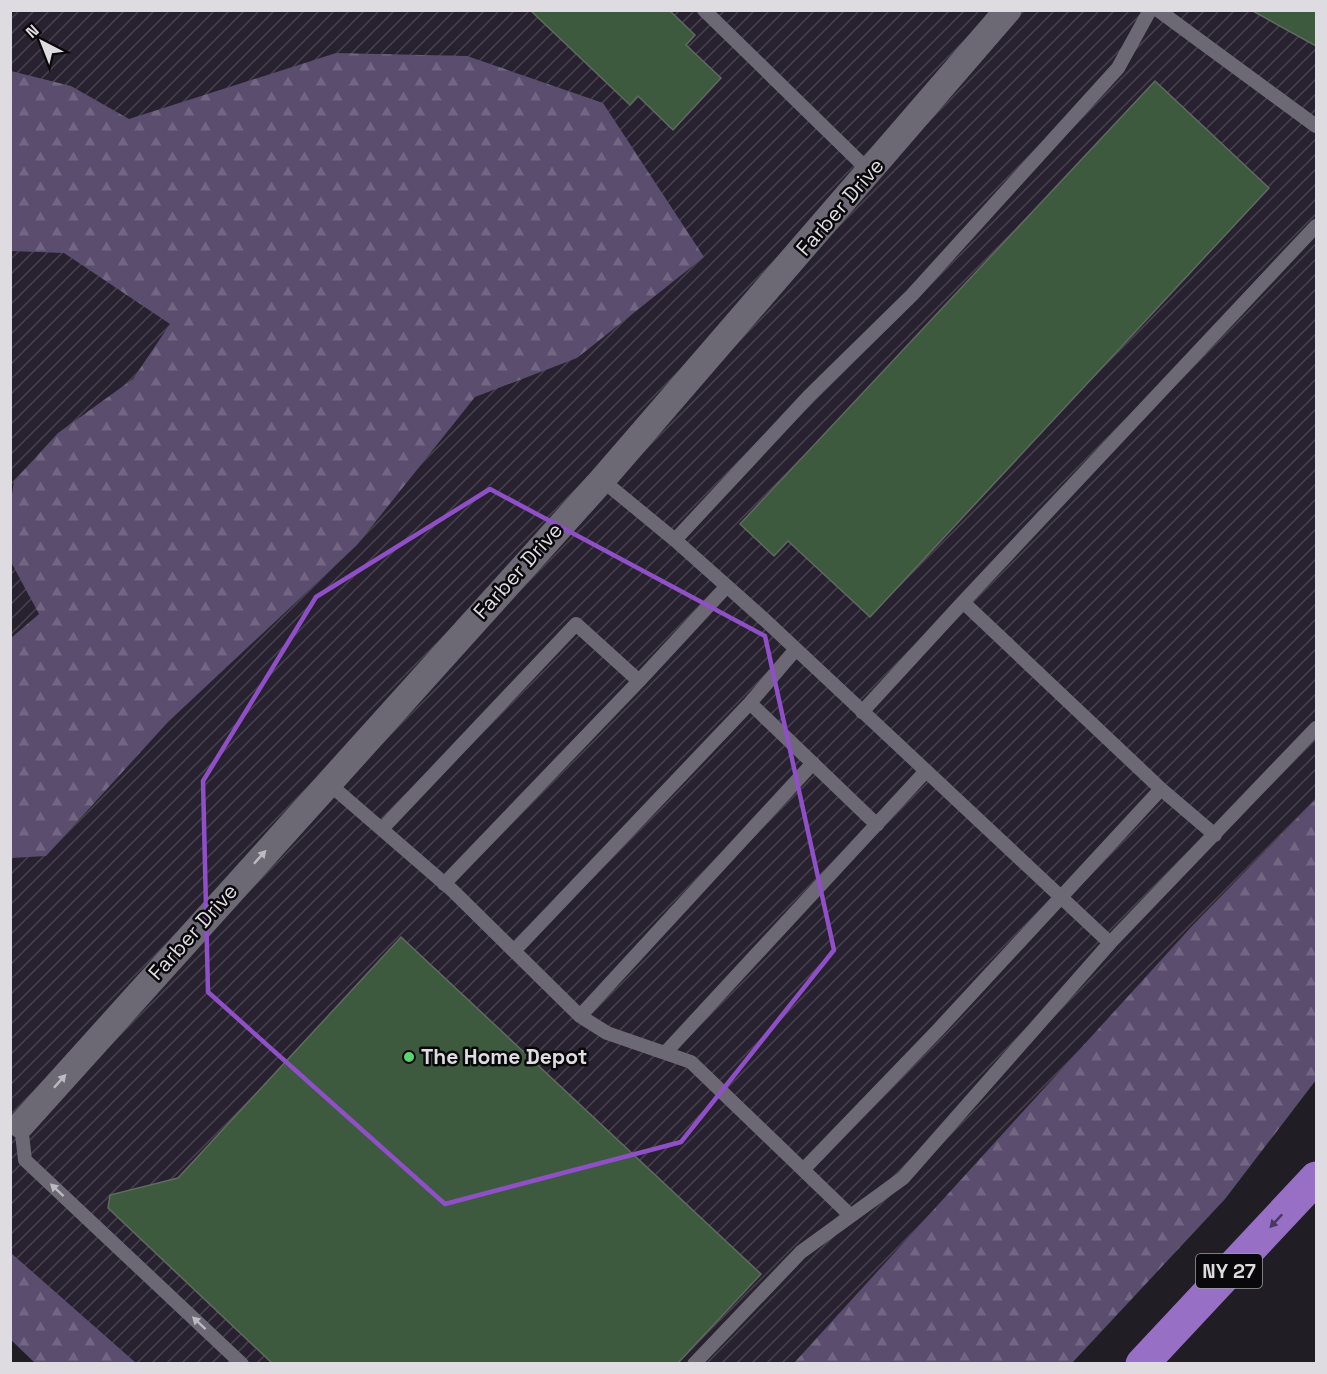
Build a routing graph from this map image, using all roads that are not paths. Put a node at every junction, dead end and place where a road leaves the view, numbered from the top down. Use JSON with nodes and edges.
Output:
{"nodes":[{"id":1,"x":704,"y":10,"type":"edge"},
{"id":2,"x":1008,"y":10,"type":"edge"},
{"id":3,"x":1150,"y":10,"type":"edge"},
{"id":4,"x":1163,"y":12,"type":"edge"},
{"id":5,"x":1317,"y":126,"type":"edge"},
{"id":6,"x":870,"y":172,"type":"junction"},
{"id":7,"x":1317,"y":226,"type":"edge"},
{"id":8,"x":602,"y":480,"type":"junction"},
{"id":9,"x":675,"y":540,"type":"junction"},
{"id":10,"x":727,"y":586,"type":"junction"},
{"id":11,"x":963,"y":602,"type":"junction"},
{"id":12,"x":796,"y":649,"type":"junction"},
{"id":13,"x":639,"y":681,"type":"junction"},
{"id":14,"x":750,"y":704,"type":"junction"},
{"id":15,"x":862,"y":712,"type":"junction"},
{"id":16,"x":1317,"y":728,"type":"edge"},
{"id":17,"x":813,"y":763,"type":"junction"},
{"id":18,"x":925,"y":772,"type":"junction"},
{"id":19,"x":327,"y":782,"type":"junction"},
{"id":20,"x":1161,"y":789,"type":"junction"},
{"id":21,"x":877,"y":825,"type":"junction"},
{"id":22,"x":382,"y":829,"type":"junction"},
{"id":23,"x":1215,"y":835,"type":"junction"},
{"id":24,"x":444,"y":884,"type":"junction"},
{"id":25,"x":1060,"y":898,"type":"junction"},
{"id":26,"x":1110,"y":943,"type":"junction"},
{"id":27,"x":514,"y":951,"type":"junction"},
{"id":28,"x":580,"y":1016,"type":"junction"},
{"id":29,"x":666,"y":1052,"type":"junction"},
{"id":30,"x":21,"y":1125,"type":"joint"},
{"id":31,"x":804,"y":1169,"type":"junction"},
{"id":32,"x":1317,"y":1178,"type":"edge"},
{"id":33,"x":851,"y":1216,"type":"junction"},
{"id":34,"x":242,"y":1364,"type":"edge"},
{"id":35,"x":694,"y":1364,"type":"edge"},
{"id":36,"x":1142,"y":1364,"type":"edge"}],
"edges":[{"from":1,"to":6,"type":"lane"},
{"from":2,"to":6,"type":"street","name":"Farber Drive"},
{"from":3,"to":9,"type":"lane"},
{"from":4,"to":5,"type":"lane"},
{"from":6,"to":8,"type":"street","name":"Farber Drive"},
{"from":7,"to":11,"type":"lane"},
{"from":8,"to":9,"type":"lane"},
{"from":8,"to":19,"type":"street","name":"Farber Drive"},
{"from":9,"to":10,"type":"lane"},
{"from":10,"to":12,"type":"lane"},
{"from":10,"to":13,"type":"lane"},
{"from":11,"to":15,"type":"lane"},
{"from":11,"to":20,"type":"lane"},
{"from":12,"to":14,"type":"lane"},
{"from":12,"to":15,"type":"lane"},
{"from":13,"to":22,"type":"lane"},
{"from":13,"to":24,"type":"lane"},
{"from":14,"to":17,"type":"lane"},
{"from":14,"to":27,"type":"lane"},
{"from":15,"to":18,"type":"lane"},
{"from":16,"to":23,"type":"lane"},
{"from":17,"to":21,"type":"lane"},
{"from":17,"to":28,"type":"lane"},
{"from":18,"to":21,"type":"lane"},
{"from":18,"to":25,"type":"lane"},
{"from":19,"to":22,"type":"lane"},
{"from":30,"to":19,"type":"street","name":"Farber Drive","one_way":true},
{"from":20,"to":23,"type":"lane"},
{"from":20,"to":25,"type":"lane"},
{"from":21,"to":29,"type":"lane"},
{"from":22,"to":24,"type":"lane"},
{"from":23,"to":26,"type":"lane"},
{"from":24,"to":27,"type":"lane"},
{"from":25,"to":26,"type":"lane"},
{"from":25,"to":31,"type":"lane"},
{"from":26,"to":33,"type":"lane"},
{"from":27,"to":28,"type":"lane"},
{"from":28,"to":29,"type":"lane"},
{"from":29,"to":31,"type":"lane"},
{"from":34,"to":30,"type":"lane","one_way":true},
{"from":31,"to":33,"type":"lane"},
{"from":32,"to":36,"type":"highway","number":"NY 27","one_way":true},
{"from":33,"to":35,"type":"lane"}]}
